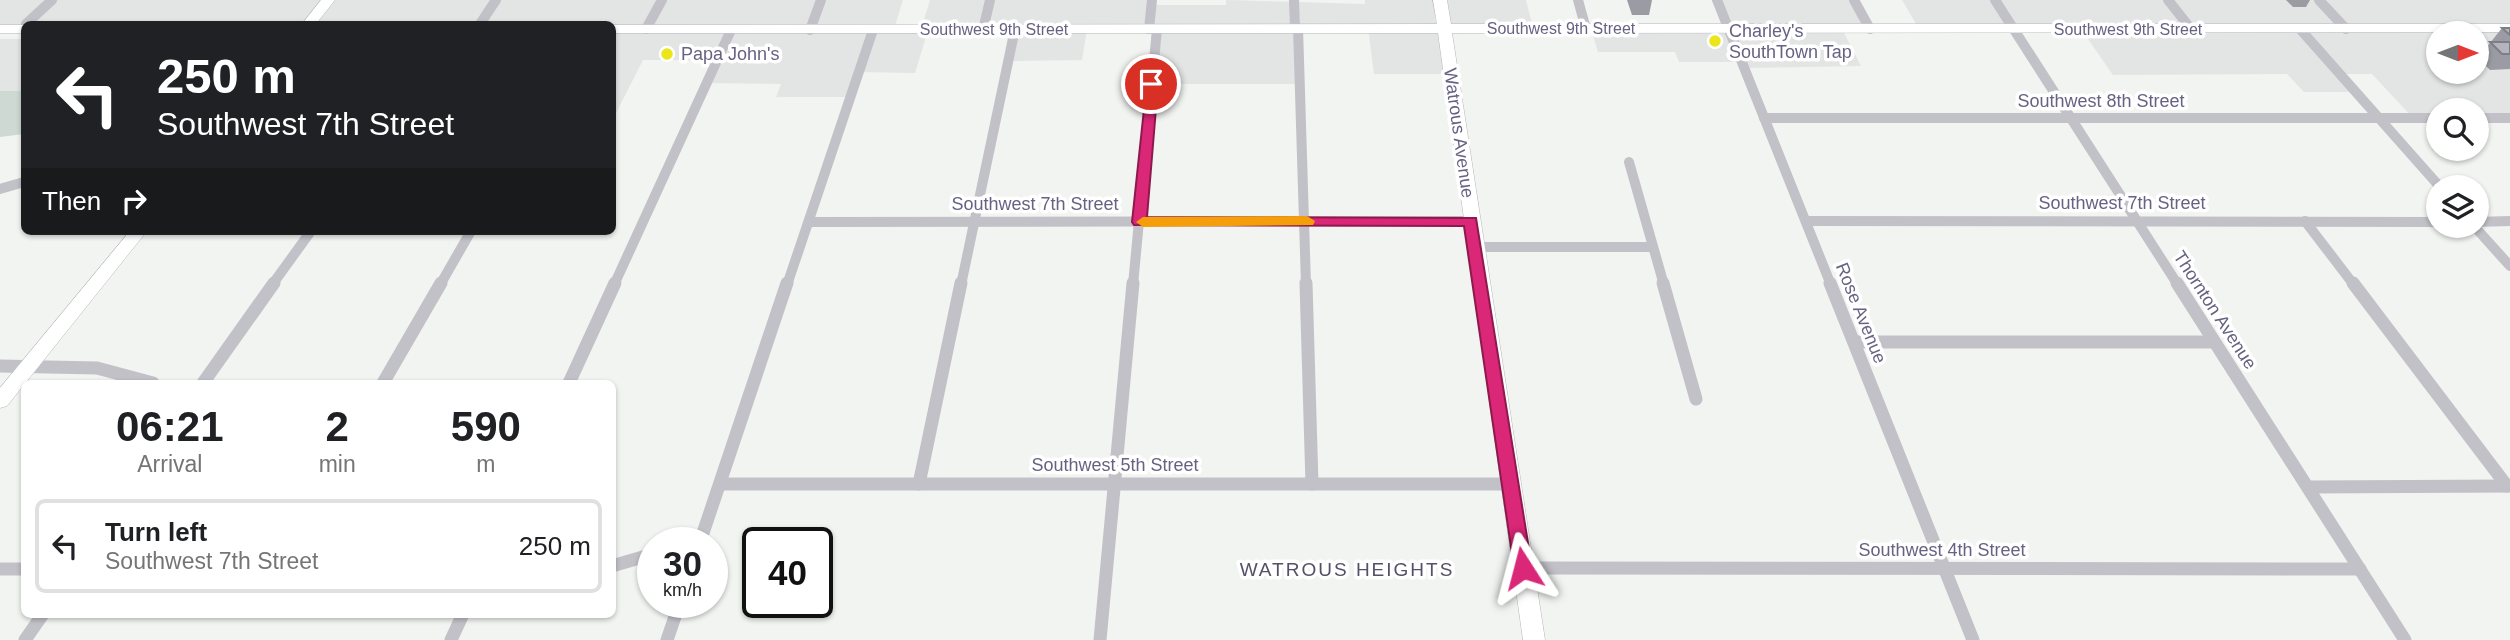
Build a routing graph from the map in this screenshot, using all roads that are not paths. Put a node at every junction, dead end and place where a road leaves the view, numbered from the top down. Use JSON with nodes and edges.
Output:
{"nodes":[{"id":1,"x":52,"y":0,"type":"edge"},
{"id":2,"x":328,"y":0,"type":"edge"},
{"id":3,"x":496,"y":0,"type":"edge"},
{"id":4,"x":662,"y":0,"type":"edge"},
{"id":5,"x":821,"y":0,"type":"edge"},
{"id":6,"x":990,"y":0,"type":"edge"},
{"id":7,"x":1152,"y":0,"type":"edge"},
{"id":8,"x":1294,"y":0,"type":"edge"},
{"id":9,"x":1440,"y":0,"type":"edge"},
{"id":10,"x":1578,"y":0,"type":"edge"},
{"id":11,"x":1717,"y":0,"type":"edge"},
{"id":12,"x":1854,"y":0,"type":"edge"},
{"id":13,"x":1995,"y":0,"type":"edge"},
{"id":14,"x":2168,"y":0,"type":"edge"},
{"id":15,"x":2319,"y":0,"type":"edge"},
{"id":16,"x":30,"y":21,"type":"edge"},
{"id":17,"x":311,"y":21,"type":"edge"},
{"id":18,"x":482,"y":21,"type":"edge"},
{"id":19,"x":21,"y":27,"type":"edge"},
{"id":20,"x":1297,"y":28,"type":"junction"},
{"id":21,"x":1445,"y":28,"type":"junction"},
{"id":22,"x":2510,"y":28,"type":"edge"},
{"id":23,"x":0,"y":29,"type":"edge"},
{"id":24,"x":616,"y":29,"type":"edge"},
{"id":25,"x":646,"y":29,"type":"junction"},
{"id":26,"x":1015,"y":29,"type":"junction"},
{"id":27,"x":1153,"y":29,"type":"junction"},
{"id":28,"x":1586,"y":29,"type":"junction"},
{"id":29,"x":1729,"y":29,"type":"junction"},
{"id":30,"x":1870,"y":29,"type":"junction"},
{"id":31,"x":2014,"y":29,"type":"junction"},
{"id":32,"x":2191,"y":29,"type":"junction"},
{"id":33,"x":2300,"y":29,"type":"junction"},
{"id":34,"x":2346,"y":29,"type":"junction"},
{"id":35,"x":731,"y":30,"type":"junction"},
{"id":36,"x":810,"y":30,"type":"junction"},
{"id":37,"x":873,"y":30,"type":"junction"},
{"id":38,"x":983,"y":30,"type":"junction"},
{"id":39,"x":1764,"y":118,"type":"junction"},
{"id":40,"x":2071,"y":118,"type":"junction"},
{"id":41,"x":2379,"y":118,"type":"junction"},
{"id":42,"x":2426,"y":118,"type":"edge"},
{"id":43,"x":2489,"y":118,"type":"edge"},
{"id":44,"x":2510,"y":118,"type":"edge"},
{"id":45,"x":1629,"y":162,"type":"dead end"},
{"id":46,"x":2429,"y":175,"type":"edge"},
{"id":47,"x":21,"y":183,"type":"edge"},
{"id":48,"x":0,"y":189,"type":"edge"},
{"id":49,"x":2137,"y":220,"type":"junction"},
{"id":50,"x":1304,"y":221,"type":"junction"},
{"id":51,"x":1471,"y":221,"type":"junction"},
{"id":52,"x":1805,"y":221,"type":"junction"},
{"id":53,"x":2305,"y":221,"type":"junction"},
{"id":54,"x":2510,"y":221,"type":"edge"},
{"id":55,"x":808,"y":222,"type":"junction"},
{"id":56,"x":974,"y":222,"type":"junction"},
{"id":57,"x":1139,"y":222,"type":"junction"},
{"id":58,"x":2426,"y":222,"type":"edge"},
{"id":59,"x":2489,"y":223,"type":"edge"},
{"id":60,"x":136,"y":235,"type":"edge"},
{"id":61,"x":308,"y":235,"type":"edge"},
{"id":62,"x":469,"y":235,"type":"edge"},
{"id":63,"x":2487,"y":238,"type":"edge"},
{"id":64,"x":1475,"y":247,"type":"junction"},
{"id":65,"x":1653,"y":247,"type":"junction"},
{"id":66,"x":2510,"y":266,"type":"edge"},
{"id":67,"x":1854,"y":342,"type":"junction"},
{"id":68,"x":2214,"y":342,"type":"junction"},
{"id":69,"x":0,"y":366,"type":"edge"},
{"id":70,"x":29,"y":366,"type":"junction"},
{"id":71,"x":145,"y":380,"type":"edge"},
{"id":72,"x":205,"y":380,"type":"edge"},
{"id":73,"x":385,"y":380,"type":"edge"},
{"id":74,"x":570,"y":380,"type":"edge"},
{"id":75,"x":1696,"y":399,"type":"dead end"},
{"id":76,"x":0,"y":401,"type":"edge"},
{"id":77,"x":720,"y":484,"type":"junction"},
{"id":78,"x":919,"y":484,"type":"junction"},
{"id":79,"x":1115,"y":484,"type":"junction"},
{"id":80,"x":1312,"y":484,"type":"junction"},
{"id":81,"x":1510,"y":484,"type":"junction"},
{"id":82,"x":2508,"y":486,"type":"edge"},
{"id":83,"x":2308,"y":487,"type":"junction"},
{"id":84,"x":705,"y":527,"type":"edge"},
{"id":85,"x":637,"y":559,"type":"edge"},
{"id":86,"x":616,"y":565,"type":"edge"},
{"id":87,"x":1523,"y":568,"type":"junction"},
{"id":88,"x":0,"y":569,"type":"edge"},
{"id":89,"x":21,"y":569,"type":"edge"},
{"id":90,"x":2360,"y":569,"type":"junction"},
{"id":91,"x":1945,"y":570,"type":"junction"},
{"id":92,"x":40,"y":618,"type":"edge"},
{"id":93,"x":461,"y":618,"type":"edge"},
{"id":94,"x":675,"y":618,"type":"edge"},
{"id":95,"x":25,"y":640,"type":"edge"},
{"id":96,"x":451,"y":640,"type":"edge"},
{"id":97,"x":667,"y":640,"type":"edge"},
{"id":98,"x":1100,"y":640,"type":"edge"},
{"id":99,"x":1534,"y":640,"type":"edge"},
{"id":100,"x":1973,"y":640,"type":"edge"},
{"id":101,"x":2406,"y":640,"type":"edge"}],
"edges":[{"from":1,"to":16,"type":"street"},
{"from":2,"to":17,"type":"main road"},
{"from":3,"to":18,"type":"street"},
{"from":4,"to":25,"type":"street"},
{"from":5,"to":36,"type":"street"},
{"from":6,"to":38,"type":"street"},
{"from":7,"to":27,"type":"street"},
{"from":8,"to":20,"type":"street"},
{"from":9,"to":21,"type":"main road","name":"Watrous Avenue"},
{"from":10,"to":28,"type":"street"},
{"from":11,"to":29,"type":"street","name":"Rose Avenue"},
{"from":12,"to":30,"type":"street"},
{"from":13,"to":31,"type":"street","name":"Thornton Avenue"},
{"from":14,"to":32,"type":"street"},
{"from":15,"to":34,"type":"street"},
{"from":19,"to":23,"type":"main road"},
{"from":20,"to":21,"type":"main road","name":"Southwest 9th Street"},
{"from":20,"to":27,"type":"main road","name":"Southwest 9th Street"},
{"from":20,"to":50,"type":"street"},
{"from":21,"to":28,"type":"main road","name":"Southwest 9th Street"},
{"from":21,"to":51,"type":"main road","name":"Watrous Avenue"},
{"from":22,"to":34,"type":"main road","name":"Southwest 9th Street"},
{"from":24,"to":25,"type":"main road","name":"Southwest 9th Street"},
{"from":25,"to":35,"type":"main road","name":"Southwest 9th Street"},
{"from":26,"to":27,"type":"main road","name":"Southwest 9th Street"},
{"from":26,"to":38,"type":"main road","name":"Southwest 9th Street"},
{"from":26,"to":56,"type":"street"},
{"from":27,"to":57,"type":"street"},
{"from":28,"to":29,"type":"main road","name":"Southwest 9th Street"},
{"from":29,"to":30,"type":"main road","name":"Southwest 9th Street"},
{"from":29,"to":39,"type":"street","name":"Rose Avenue"},
{"from":30,"to":31,"type":"main road","name":"Southwest 9th Street"},
{"from":31,"to":32,"type":"main road","name":"Southwest 9th Street"},
{"from":31,"to":40,"type":"street","name":"Thornton Avenue"},
{"from":32,"to":33,"type":"main road","name":"Southwest 9th Street"},
{"from":33,"to":34,"type":"main road","name":"Southwest 9th Street"},
{"from":33,"to":41,"type":"street"},
{"from":35,"to":36,"type":"main road","name":"Southwest 9th Street"},
{"from":35,"to":74,"type":"street"},
{"from":36,"to":37,"type":"main road","name":"Southwest 9th Street"},
{"from":37,"to":38,"type":"main road","name":"Southwest 9th Street"},
{"from":37,"to":55,"type":"street"},
{"from":39,"to":40,"type":"street","name":"Southwest 8th Street"},
{"from":39,"to":52,"type":"street","name":"Rose Avenue"},
{"from":40,"to":41,"type":"street","name":"Southwest 8th Street"},
{"from":40,"to":49,"type":"street","name":"Thornton Avenue"},
{"from":41,"to":42,"type":"street","name":"Southwest 8th Street"},
{"from":41,"to":46,"type":"street"},
{"from":43,"to":44,"type":"street"},
{"from":45,"to":65,"type":"street"},
{"from":47,"to":48,"type":"street"},
{"from":49,"to":52,"type":"street","name":"Southwest 7th Street"},
{"from":49,"to":53,"type":"street","name":"Southwest 7th Street"},
{"from":49,"to":68,"type":"street","name":"Thornton Avenue"},
{"from":50,"to":51,"type":"street","name":"Southwest 7th Street"},
{"from":50,"to":57,"type":"street","name":"Southwest 7th Street"},
{"from":50,"to":80,"type":"street"},
{"from":51,"to":64,"type":"main road","name":"Watrous Avenue"},
{"from":52,"to":67,"type":"street","name":"Rose Avenue"},
{"from":53,"to":58,"type":"street","name":"Southwest 7th Street"},
{"from":53,"to":82,"type":"street"},
{"from":54,"to":59,"type":"street"},
{"from":55,"to":56,"type":"street","name":"Southwest 7th Street"},
{"from":55,"to":77,"type":"street"},
{"from":56,"to":57,"type":"street","name":"Southwest 7th Street"},
{"from":56,"to":78,"type":"street"},
{"from":57,"to":79,"type":"street"},
{"from":60,"to":70,"type":"main road"},
{"from":61,"to":72,"type":"street"},
{"from":62,"to":73,"type":"street"},
{"from":63,"to":66,"type":"street"},
{"from":64,"to":65,"type":"street"},
{"from":64,"to":81,"type":"main road","name":"Watrous Avenue"},
{"from":65,"to":75,"type":"street"},
{"from":67,"to":68,"type":"street"},
{"from":67,"to":91,"type":"street","name":"Rose Avenue"},
{"from":68,"to":83,"type":"street","name":"Thornton Avenue"},
{"from":69,"to":70,"type":"street"},
{"from":70,"to":71,"type":"street"},
{"from":70,"to":76,"type":"main road"},
{"from":77,"to":78,"type":"street","name":"Southwest 5th Street"},
{"from":77,"to":84,"type":"street"},
{"from":78,"to":79,"type":"street","name":"Southwest 5th Street"},
{"from":79,"to":80,"type":"street","name":"Southwest 5th Street"},
{"from":79,"to":98,"type":"street"},
{"from":80,"to":81,"type":"street","name":"Southwest 5th Street"},
{"from":81,"to":87,"type":"main road","name":"Watrous Avenue"},
{"from":82,"to":83,"type":"street"},
{"from":83,"to":90,"type":"street","name":"Thornton Avenue"},
{"from":85,"to":86,"type":"street"},
{"from":87,"to":91,"type":"street","name":"Southwest 4th Street"},
{"from":87,"to":99,"type":"main road","name":"Watrous Avenue"},
{"from":88,"to":89,"type":"street"},
{"from":90,"to":91,"type":"street","name":"Southwest 4th Street"},
{"from":90,"to":101,"type":"street","name":"Thornton Avenue"},
{"from":91,"to":100,"type":"street","name":"Rose Avenue"},
{"from":92,"to":95,"type":"street"},
{"from":93,"to":96,"type":"street"},
{"from":94,"to":97,"type":"street"}]}
